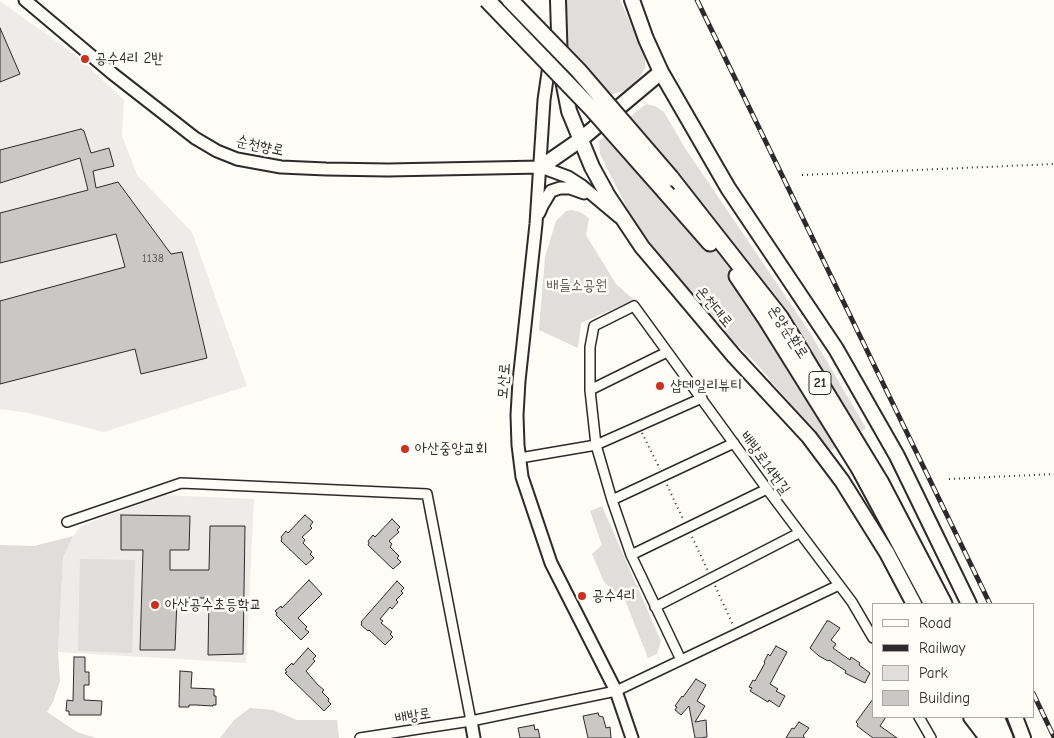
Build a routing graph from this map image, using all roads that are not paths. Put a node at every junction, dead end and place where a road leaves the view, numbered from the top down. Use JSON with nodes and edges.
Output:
{"nodes":[{"id":1,"x":25,"y":0,"type":"edge"},
{"id":2,"x":487,"y":0,"type":"edge"},
{"id":3,"x":510,"y":0,"type":"edge"},
{"id":4,"x":632,"y":0,"type":"edge"},
{"id":5,"x":558,"y":2,"type":"edge"},
{"id":6,"x":661,"y":72,"type":"junction"},
{"id":7,"x":580,"y":140,"type":"junction"},
{"id":8,"x":541,"y":167,"type":"junction"},
{"id":9,"x":597,"y":200,"type":"junction"},
{"id":10,"x":622,"y":219,"type":"junction"},
{"id":11,"x":536,"y":224,"type":"junction"},
{"id":12,"x":667,"y":352,"type":"junction"},
{"id":13,"x":590,"y":390,"type":"junction"},
{"id":14,"x":702,"y":398,"type":"junction"},
{"id":15,"x":734,"y":443,"type":"junction"},
{"id":16,"x":596,"y":445,"type":"junction"},
{"id":17,"x":520,"y":458,"type":"junction"},
{"id":18,"x":766,"y":490,"type":"junction"},
{"id":19,"x":612,"y":500,"type":"junction"},
{"id":20,"x":67,"y":522,"type":"dead end"},
{"id":21,"x":799,"y":533,"type":"junction"},
{"id":22,"x":631,"y":555,"type":"junction"},
{"id":23,"x":840,"y":585,"type":"junction"},
{"id":24,"x":913,"y":603,"type":"edge"},
{"id":25,"x":931,"y":603,"type":"edge"},
{"id":26,"x":943,"y":603,"type":"edge"},
{"id":27,"x":968,"y":603,"type":"edge"},
{"id":28,"x":655,"y":607,"type":"junction"},
{"id":29,"x":872,"y":636,"type":"edge"},
{"id":30,"x":681,"y":660,"type":"junction"},
{"id":31,"x":616,"y":691,"type":"junction"},
{"id":32,"x":920,"y":718,"type":"edge"},
{"id":33,"x":972,"y":718,"type":"edge"},
{"id":34,"x":984,"y":718,"type":"edge"},
{"id":35,"x":996,"y":718,"type":"edge"},
{"id":36,"x":1015,"y":718,"type":"edge"},
{"id":37,"x":471,"y":721,"type":"junction"},
{"id":38,"x":360,"y":738,"type":"edge"},
{"id":39,"x":474,"y":738,"type":"edge"},
{"id":40,"x":632,"y":738,"type":"edge"},
{"id":41,"x":931,"y":738,"type":"edge"},
{"id":42,"x":986,"y":738,"type":"edge"},
{"id":43,"x":993,"y":738,"type":"edge"},
{"id":44,"x":1005,"y":738,"type":"edge"},
{"id":45,"x":1023,"y":738,"type":"edge"}],
"edges":[{"from":1,"to":8,"type":"street","name":"순천향로"},
{"from":2,"to":25,"type":"highway","name":"온양순환로","number":"21","bridge":true},
{"from":3,"to":26,"type":"highway","name":"온양순환로","number":"21","bridge":true},
{"from":4,"to":6,"type":"main road"},
{"from":5,"to":7,"type":"main road","name":"온천대로"},
{"from":5,"to":8,"type":"street","name":"모산로"},
{"from":6,"to":7,"type":"main road"},
{"from":6,"to":27,"type":"main road"},
{"from":7,"to":8,"type":"main road"},
{"from":7,"to":10,"type":"main road","name":"온천대로"},
{"from":8,"to":9,"type":"street"},
{"from":8,"to":11,"type":"street","name":"모산로"},
{"from":9,"to":10,"type":"street"},
{"from":9,"to":11,"type":"street"},
{"from":10,"to":24,"type":"main road","name":"온천대로"},
{"from":11,"to":17,"type":"street","name":"모산로"},
{"from":12,"to":13,"type":"street"},
{"from":12,"to":13,"type":"street","name":"배방로14번길"},
{"from":12,"to":14,"type":"street","name":"배방로14번길"},
{"from":13,"to":16,"type":"street"},
{"from":14,"to":15,"type":"street","name":"배방로14번길"},
{"from":14,"to":16,"type":"street"},
{"from":15,"to":18,"type":"street","name":"배방로14번길"},
{"from":15,"to":19,"type":"street"},
{"from":16,"to":17,"type":"street"},
{"from":16,"to":19,"type":"street"},
{"from":17,"to":31,"type":"street","name":"모산로"},
{"from":18,"to":21,"type":"street","name":"배방로14번길"},
{"from":18,"to":22,"type":"street"},
{"from":19,"to":22,"type":"street"},
{"from":20,"to":37,"type":"street"},
{"from":21,"to":23,"type":"street","name":"배방로14번길"},
{"from":21,"to":28,"type":"street"},
{"from":22,"to":28,"type":"street"},
{"from":23,"to":29,"type":"street","name":"배방로14번길"},
{"from":23,"to":30,"type":"street","name":"배방로"},
{"from":28,"to":30,"type":"street"},
{"from":30,"to":31,"type":"street","name":"배방로"},
{"from":31,"to":37,"type":"street","name":"배방로"},
{"from":31,"to":40,"type":"street","name":"모산로"},
{"from":32,"to":41,"type":"street"},
{"from":33,"to":42,"type":"main road"},
{"from":34,"to":43,"type":"highway"},
{"from":35,"to":44,"type":"highway"},
{"from":36,"to":45,"type":"main road"},
{"from":37,"to":38,"type":"street","name":"배방로"},
{"from":37,"to":39,"type":"street"}]}
